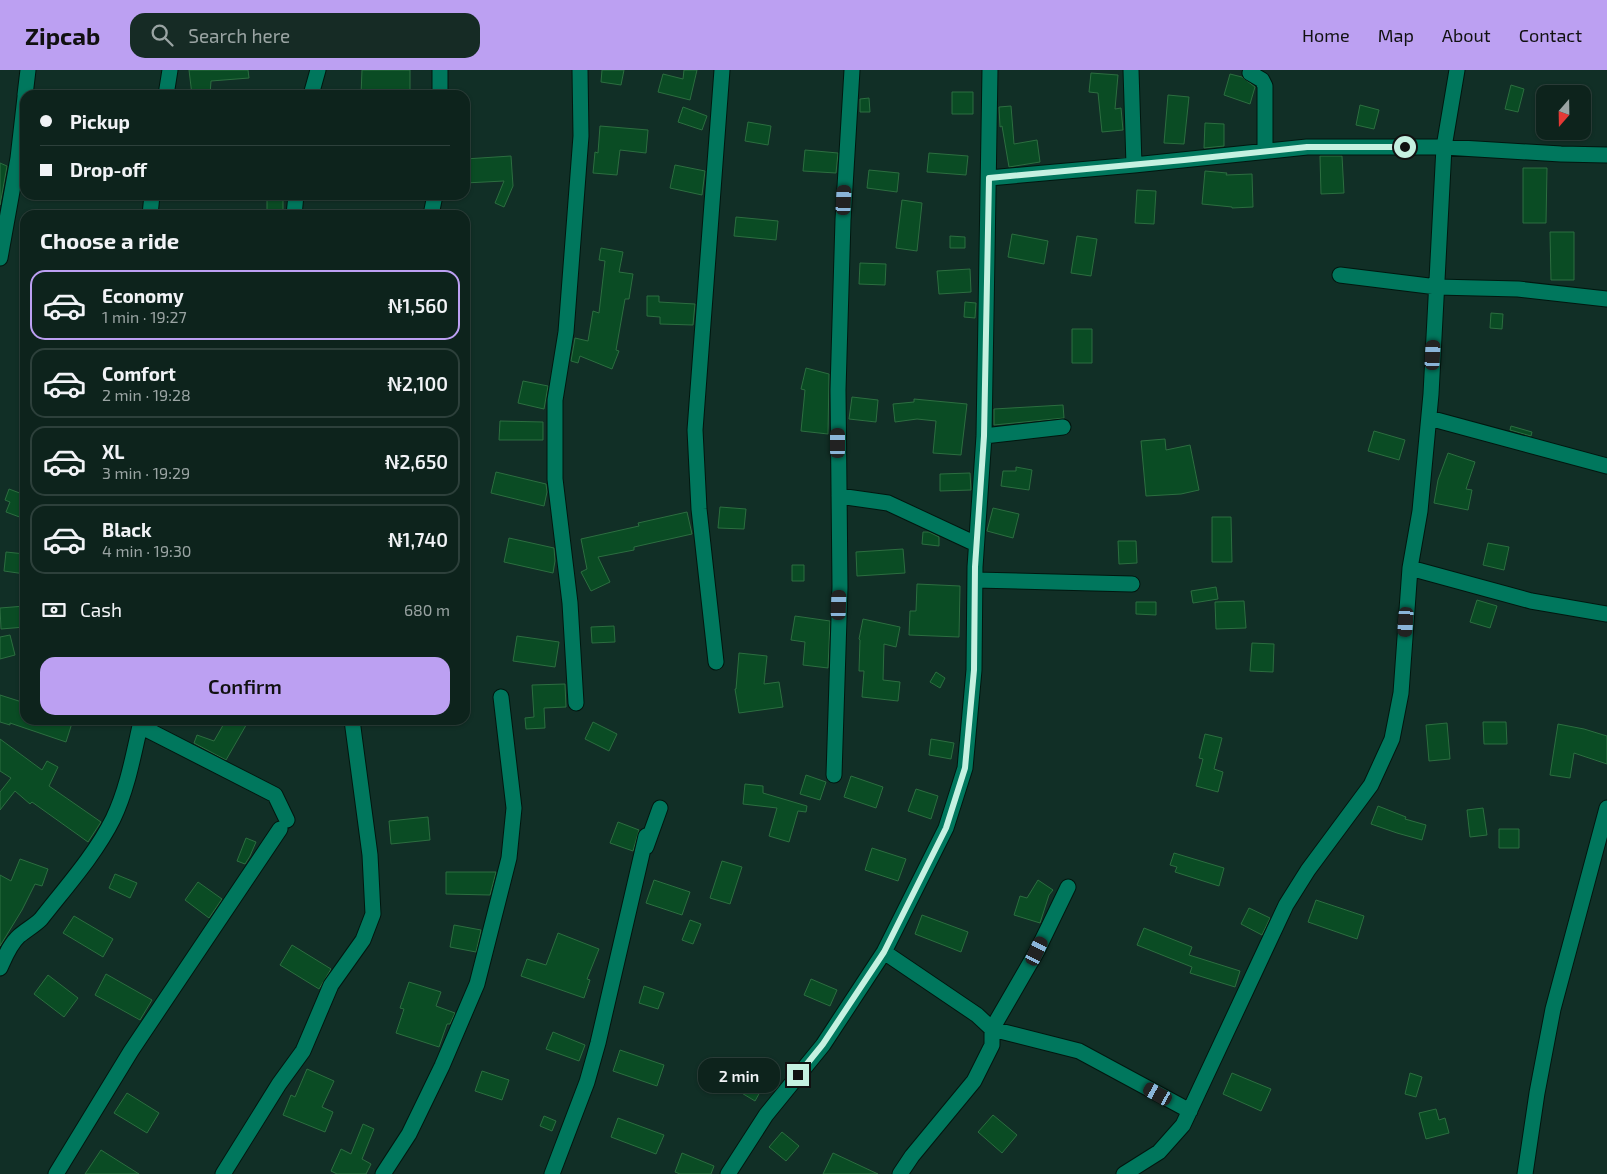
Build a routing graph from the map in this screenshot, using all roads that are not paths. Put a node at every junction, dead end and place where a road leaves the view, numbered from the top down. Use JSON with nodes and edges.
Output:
{"nodes":[{"id":1,"x":28,"y":70,"type":"edge"},
{"id":2,"x":170,"y":70,"type":"edge"},
{"id":3,"x":318,"y":70,"type":"edge"},
{"id":4,"x":440,"y":70,"type":"edge"},
{"id":5,"x":580,"y":70,"type":"edge"},
{"id":6,"x":722,"y":70,"type":"edge"},
{"id":7,"x":852,"y":70,"type":"edge"},
{"id":8,"x":990,"y":70,"type":"edge"},
{"id":9,"x":1132,"y":70,"type":"edge"},
{"id":10,"x":1457,"y":70,"type":"edge"},
{"id":11,"x":1250,"y":73,"type":"dead end"},
{"id":12,"x":26,"y":90,"type":"edge"},
{"id":13,"x":167,"y":90,"type":"edge"},
{"id":14,"x":312,"y":90,"type":"edge"},
{"id":15,"x":440,"y":90,"type":"edge"},
{"id":16,"x":20,"y":140,"type":"edge"},
{"id":17,"x":1444,"y":147,"type":"junction"},
{"id":18,"x":1265,"y":152,"type":"junction"},
{"id":19,"x":1607,"y":155,"type":"edge"},
{"id":20,"x":1134,"y":165,"type":"junction"},
{"id":21,"x":989,"y":178,"type":"junction"},
{"id":22,"x":0,"y":258,"type":"edge"},
{"id":23,"x":1340,"y":275,"type":"dead end"},
{"id":24,"x":1607,"y":299,"type":"edge"},
{"id":25,"x":1429,"y":418,"type":"junction"},
{"id":26,"x":1063,"y":427,"type":"dead end"},
{"id":27,"x":984,"y":436,"type":"junction"},
{"id":28,"x":1607,"y":466,"type":"edge"},
{"id":29,"x":839,"y":496,"type":"junction"},
{"id":30,"x":976,"y":544,"type":"junction"},
{"id":31,"x":1410,"y":568,"type":"junction"},
{"id":32,"x":975,"y":580,"type":"junction"},
{"id":33,"x":1132,"y":584,"type":"dead end"},
{"id":34,"x":1607,"y":614,"type":"edge"},
{"id":35,"x":716,"y":662,"type":"dead end"},
{"id":36,"x":502,"y":698,"type":"dead end"},
{"id":37,"x":576,"y":703,"type":"dead end"},
{"id":38,"x":140,"y":725,"type":"edge"},
{"id":39,"x":144,"y":725,"type":"edge"},
{"id":40,"x":353,"y":725,"type":"edge"},
{"id":41,"x":834,"y":775,"type":"dead end"},
{"id":42,"x":660,"y":808,"type":"dead end"},
{"id":43,"x":1607,"y":808,"type":"edge"},
{"id":44,"x":646,"y":836,"type":"dead end"},
{"id":45,"x":639,"y":866,"type":"junction"},
{"id":46,"x":1068,"y":887,"type":"dead end"},
{"id":47,"x":884,"y":952,"type":"junction"},
{"id":48,"x":0,"y":968,"type":"edge"},
{"id":49,"x":992,"y":1029,"type":"junction"},
{"id":50,"x":1190,"y":1111,"type":"junction"},
{"id":51,"x":56,"y":1174,"type":"edge"},
{"id":52,"x":222,"y":1174,"type":"edge"},
{"id":53,"x":383,"y":1174,"type":"edge"},
{"id":54,"x":552,"y":1174,"type":"edge"},
{"id":55,"x":728,"y":1174,"type":"edge"},
{"id":56,"x":900,"y":1174,"type":"edge"},
{"id":57,"x":1124,"y":1174,"type":"edge"},
{"id":58,"x":1525,"y":1174,"type":"edge"}],
"edges":[{"from":1,"to":12,"type":"street"},
{"from":2,"to":13,"type":"street"},
{"from":3,"to":14,"type":"street"},
{"from":4,"to":15,"type":"street"},
{"from":5,"to":37,"type":"street"},
{"from":6,"to":35,"type":"street"},
{"from":7,"to":29,"type":"street"},
{"from":8,"to":21,"type":"street"},
{"from":9,"to":20,"type":"street"},
{"from":10,"to":17,"type":"street"},
{"from":11,"to":18,"type":"street"},
{"from":16,"to":22,"type":"street"},
{"from":17,"to":18,"type":"street"},
{"from":17,"to":19,"type":"street"},
{"from":17,"to":25,"type":"street"},
{"from":18,"to":20,"type":"street"},
{"from":20,"to":21,"type":"street"},
{"from":21,"to":27,"type":"street"},
{"from":23,"to":24,"type":"street"},
{"from":25,"to":28,"type":"street"},
{"from":25,"to":31,"type":"street"},
{"from":26,"to":27,"type":"street"},
{"from":27,"to":30,"type":"street"},
{"from":29,"to":30,"type":"street"},
{"from":29,"to":41,"type":"street"},
{"from":30,"to":32,"type":"street"},
{"from":31,"to":34,"type":"street"},
{"from":31,"to":50,"type":"street"},
{"from":32,"to":33,"type":"street"},
{"from":32,"to":47,"type":"street"},
{"from":36,"to":53,"type":"street"},
{"from":38,"to":48,"type":"street"},
{"from":39,"to":51,"type":"street"},
{"from":40,"to":52,"type":"street"},
{"from":42,"to":45,"type":"street"},
{"from":43,"to":58,"type":"street"},
{"from":44,"to":45,"type":"street"},
{"from":45,"to":54,"type":"street"},
{"from":46,"to":49,"type":"street"},
{"from":47,"to":49,"type":"street"},
{"from":47,"to":55,"type":"street"},
{"from":49,"to":50,"type":"street"},
{"from":49,"to":56,"type":"street"},
{"from":50,"to":57,"type":"street"}]}
